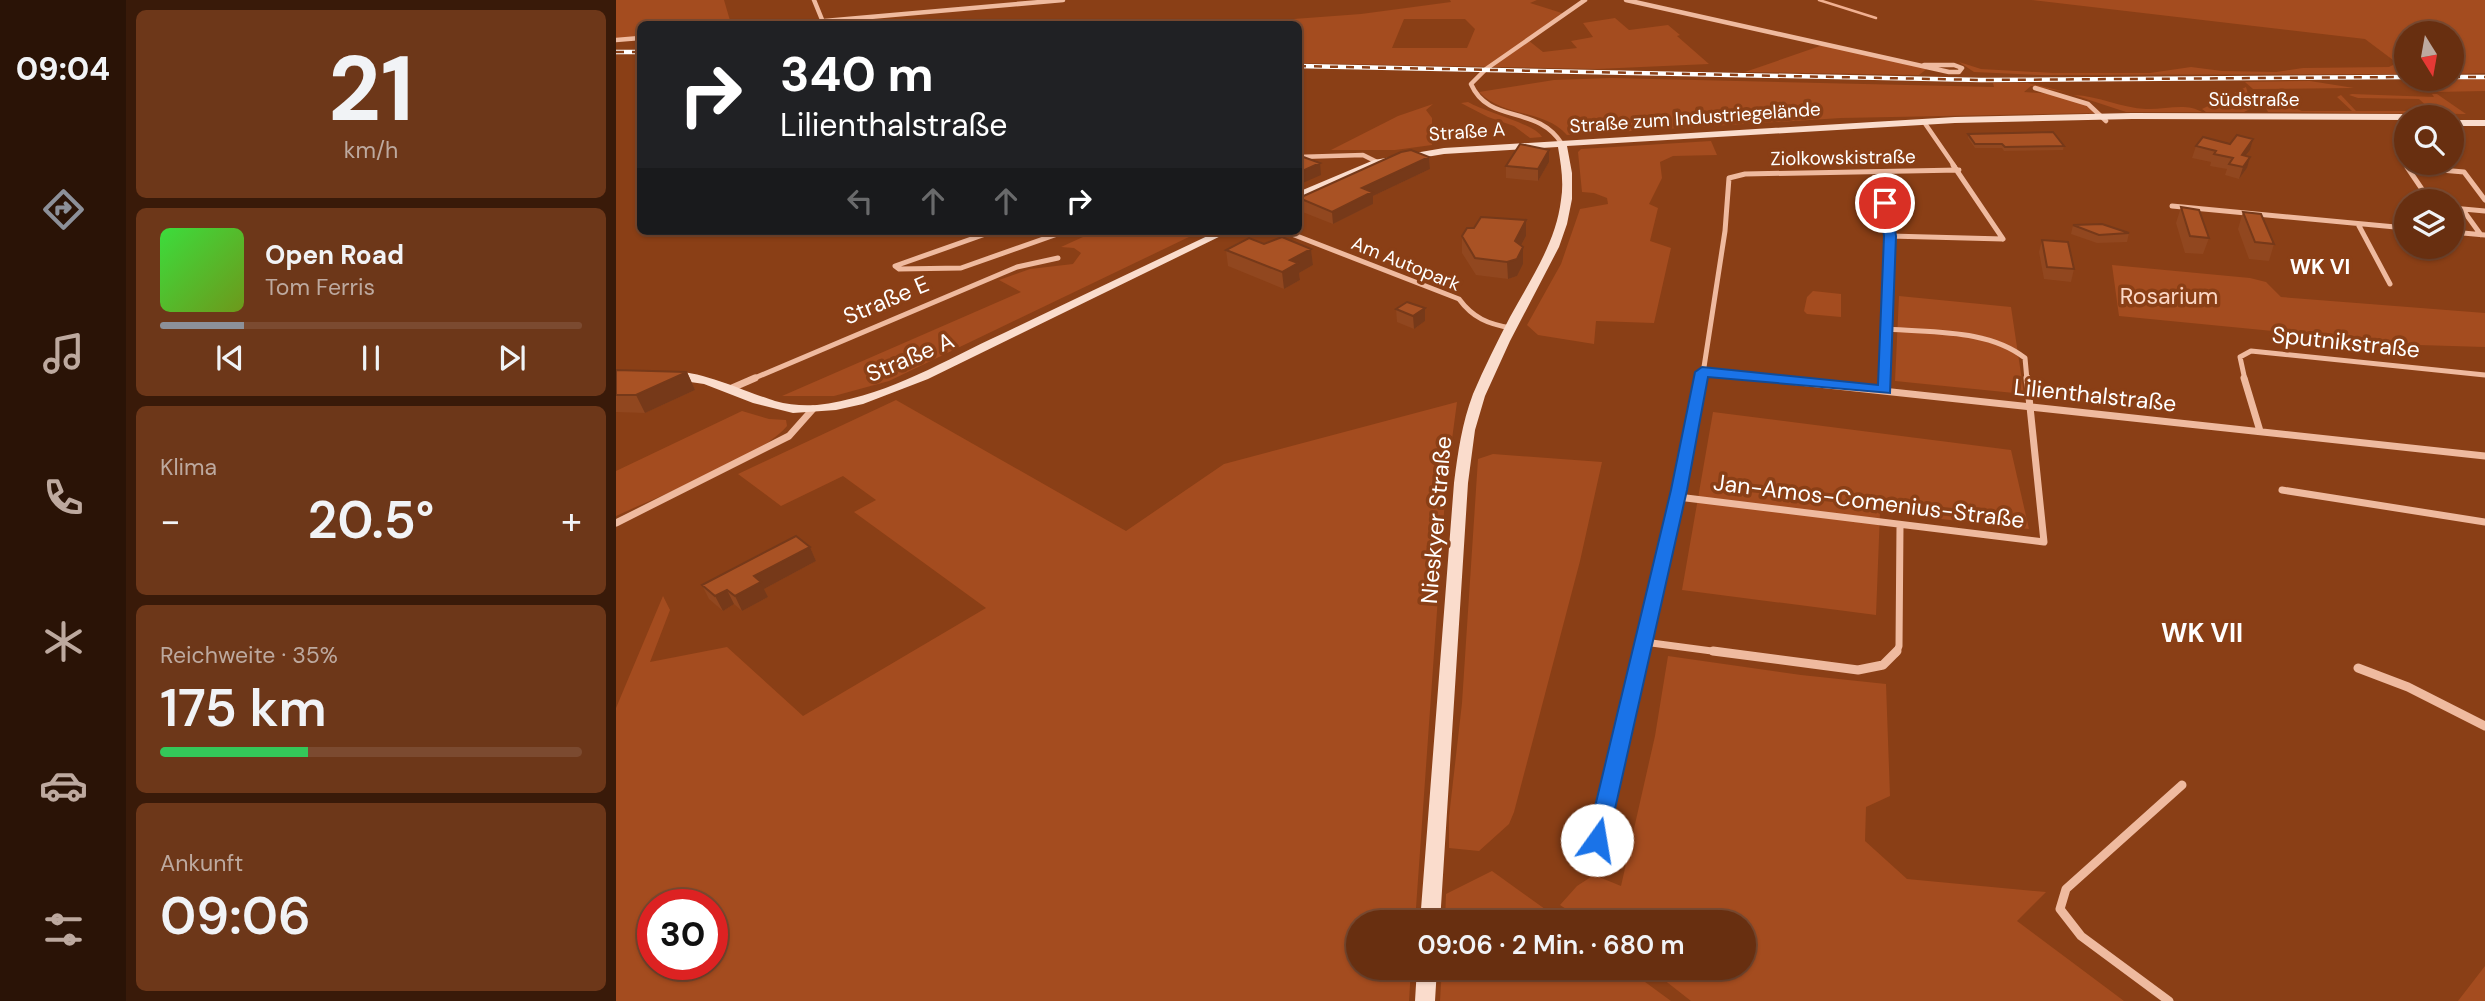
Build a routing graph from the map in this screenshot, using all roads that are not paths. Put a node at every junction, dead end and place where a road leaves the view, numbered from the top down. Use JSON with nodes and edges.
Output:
{"nodes":[{"id":1,"x":814,"y":0,"type":"edge"},
{"id":2,"x":1063,"y":0,"type":"edge"},
{"id":3,"x":1585,"y":0,"type":"edge"},
{"id":4,"x":1626,"y":0,"type":"edge"},
{"id":5,"x":823,"y":21,"type":"edge"},
{"id":6,"x":834,"y":21,"type":"edge"},
{"id":7,"x":637,"y":38,"type":"edge"},
{"id":8,"x":616,"y":40,"type":"edge"},
{"id":9,"x":1924,"y":65,"type":"junction"},
{"id":10,"x":2035,"y":88,"type":"dead end"},
{"id":11,"x":2485,"y":118,"type":"edge"},
{"id":12,"x":2104,"y":119,"type":"junction"},
{"id":13,"x":2464,"y":119,"type":"edge"},
{"id":14,"x":2394,"y":120,"type":"edge"},
{"id":15,"x":2464,"y":121,"type":"edge"},
{"id":16,"x":1927,"y":122,"type":"junction"},
{"id":17,"x":2485,"y":123,"type":"edge"},
{"id":18,"x":1562,"y":144,"type":"junction"},
{"id":19,"x":1302,"y":157,"type":"edge"},
{"id":20,"x":1377,"y":162,"type":"junction"},
{"id":21,"x":1959,"y":170,"type":"junction"},
{"id":22,"x":1874,"y":172,"type":"junction"},
{"id":23,"x":2422,"y":189,"type":"edge"},
{"id":24,"x":1302,"y":195,"type":"edge"},
{"id":25,"x":2485,"y":200,"type":"edge"},
{"id":26,"x":2172,"y":206,"type":"dead end"},
{"id":27,"x":2464,"y":209,"type":"edge"},
{"id":28,"x":2464,"y":210,"type":"edge"},
{"id":29,"x":2485,"y":212,"type":"edge"},
{"id":30,"x":2358,"y":224,"type":"junction"},
{"id":31,"x":2394,"y":227,"type":"edge"},
{"id":32,"x":2464,"y":233,"type":"edge"},
{"id":33,"x":982,"y":235,"type":"edge"},
{"id":34,"x":1055,"y":235,"type":"edge"},
{"id":35,"x":1218,"y":235,"type":"edge"},
{"id":36,"x":1294,"y":235,"type":"edge"},
{"id":37,"x":2483,"y":235,"type":"edge"},
{"id":38,"x":1890,"y":236,"type":"junction"},
{"id":39,"x":1058,"y":258,"type":"dead end"},
{"id":40,"x":2390,"y":284,"type":"dead end"},
{"id":41,"x":1511,"y":328,"type":"junction"},
{"id":42,"x":1888,"y":329,"type":"junction"},
{"id":43,"x":1702,"y":372,"type":"junction"},
{"id":44,"x":657,"y":374,"type":"edge"},
{"id":45,"x":2485,"y":374,"type":"edge"},
{"id":46,"x":732,"y":388,"type":"junction"},
{"id":47,"x":1885,"y":390,"type":"junction"},
{"id":48,"x":2031,"y":405,"type":"junction"},
{"id":49,"x":813,"y":409,"type":"junction"},
{"id":50,"x":2260,"y":431,"type":"junction"},
{"id":51,"x":2485,"y":456,"type":"edge"},
{"id":52,"x":2282,"y":490,"type":"dead end"},
{"id":53,"x":1678,"y":497,"type":"junction"},
{"id":54,"x":2485,"y":522,"type":"edge"},
{"id":55,"x":616,"y":523,"type":"edge"},
{"id":56,"x":1900,"y":526,"type":"junction"},
{"id":57,"x":1644,"y":642,"type":"junction"},
{"id":58,"x":2358,"y":668,"type":"dead end"},
{"id":59,"x":2485,"y":726,"type":"edge"},
{"id":60,"x":2182,"y":785,"type":"dead end"},
{"id":61,"x":1593,"y":858,"type":"dead end"},
{"id":62,"x":1431,"y":910,"type":"edge"},
{"id":63,"x":1426,"y":980,"type":"edge"},
{"id":64,"x":1424,"y":1001,"type":"edge"},
{"id":65,"x":2169,"y":1001,"type":"edge"}],
"edges":[{"from":1,"to":5,"type":"street"},
{"from":2,"to":6,"type":"street"},
{"from":3,"to":18,"type":"street","name":"Straße zum Industriegelände"},
{"from":4,"to":9,"type":"street"},
{"from":7,"to":8,"type":"street"},
{"from":9,"to":9,"type":"street"},
{"from":10,"to":12,"type":"street"},
{"from":11,"to":13,"type":"main road"},
{"from":12,"to":14,"type":"main road","name":"Südstraße"},
{"from":12,"to":16,"type":"main road","name":"Straße zum Industriegelände"},
{"from":15,"to":17,"type":"main road"},
{"from":16,"to":18,"type":"main road","name":"Straße zum Industriegelände"},
{"from":16,"to":21,"type":"street","name":"Ziolkowskistraße"},
{"from":18,"to":20,"type":"main road","name":"Straße A"},
{"from":18,"to":41,"type":"main road","name":"Nieskyer Straße"},
{"from":19,"to":20,"type":"street"},
{"from":20,"to":24,"type":"main road","name":"Straße A"},
{"from":21,"to":22,"type":"street","name":"Ziolkowskistraße"},
{"from":21,"to":38,"type":"street","name":"Ziolkowskistraße"},
{"from":22,"to":38,"type":"street"},
{"from":22,"to":43,"type":"street","name":"Ziolkowskistraße"},
{"from":23,"to":25,"type":"street"},
{"from":26,"to":30,"type":"street"},
{"from":27,"to":29,"type":"street"},
{"from":28,"to":37,"type":"street"},
{"from":30,"to":31,"type":"street"},
{"from":30,"to":40,"type":"street"},
{"from":32,"to":37,"type":"street"},
{"from":33,"to":34,"type":"street","name":"Straße E"},
{"from":35,"to":49,"type":"main road","name":"Straße A"},
{"from":36,"to":41,"type":"street","name":"Am Autopark"},
{"from":38,"to":42,"type":"street"},
{"from":39,"to":46,"type":"street","name":"Straße E"},
{"from":41,"to":62,"type":"main road","name":"Nieskyer Straße"},
{"from":42,"to":47,"type":"street"},
{"from":42,"to":48,"type":"street"},
{"from":43,"to":47,"type":"street","name":"Lilienthalstraße"},
{"from":43,"to":53,"type":"street"},
{"from":44,"to":46,"type":"main road"},
{"from":45,"to":50,"type":"street","name":"Sputnikstraße"},
{"from":46,"to":49,"type":"main road"},
{"from":47,"to":48,"type":"street","name":"Lilienthalstraße"},
{"from":48,"to":50,"type":"street","name":"Lilienthalstraße"},
{"from":48,"to":56,"type":"street","name":"Jan-Amos-Comenius-Straße"},
{"from":49,"to":55,"type":"street"},
{"from":50,"to":51,"type":"street","name":"Lilienthalstraße"},
{"from":52,"to":54,"type":"street"},
{"from":53,"to":56,"type":"street","name":"Jan-Amos-Comenius-Straße"},
{"from":53,"to":57,"type":"street"},
{"from":56,"to":57,"type":"street"},
{"from":57,"to":61,"type":"street"},
{"from":58,"to":59,"type":"street"},
{"from":60,"to":65,"type":"street"},
{"from":63,"to":64,"type":"main road"}]}
